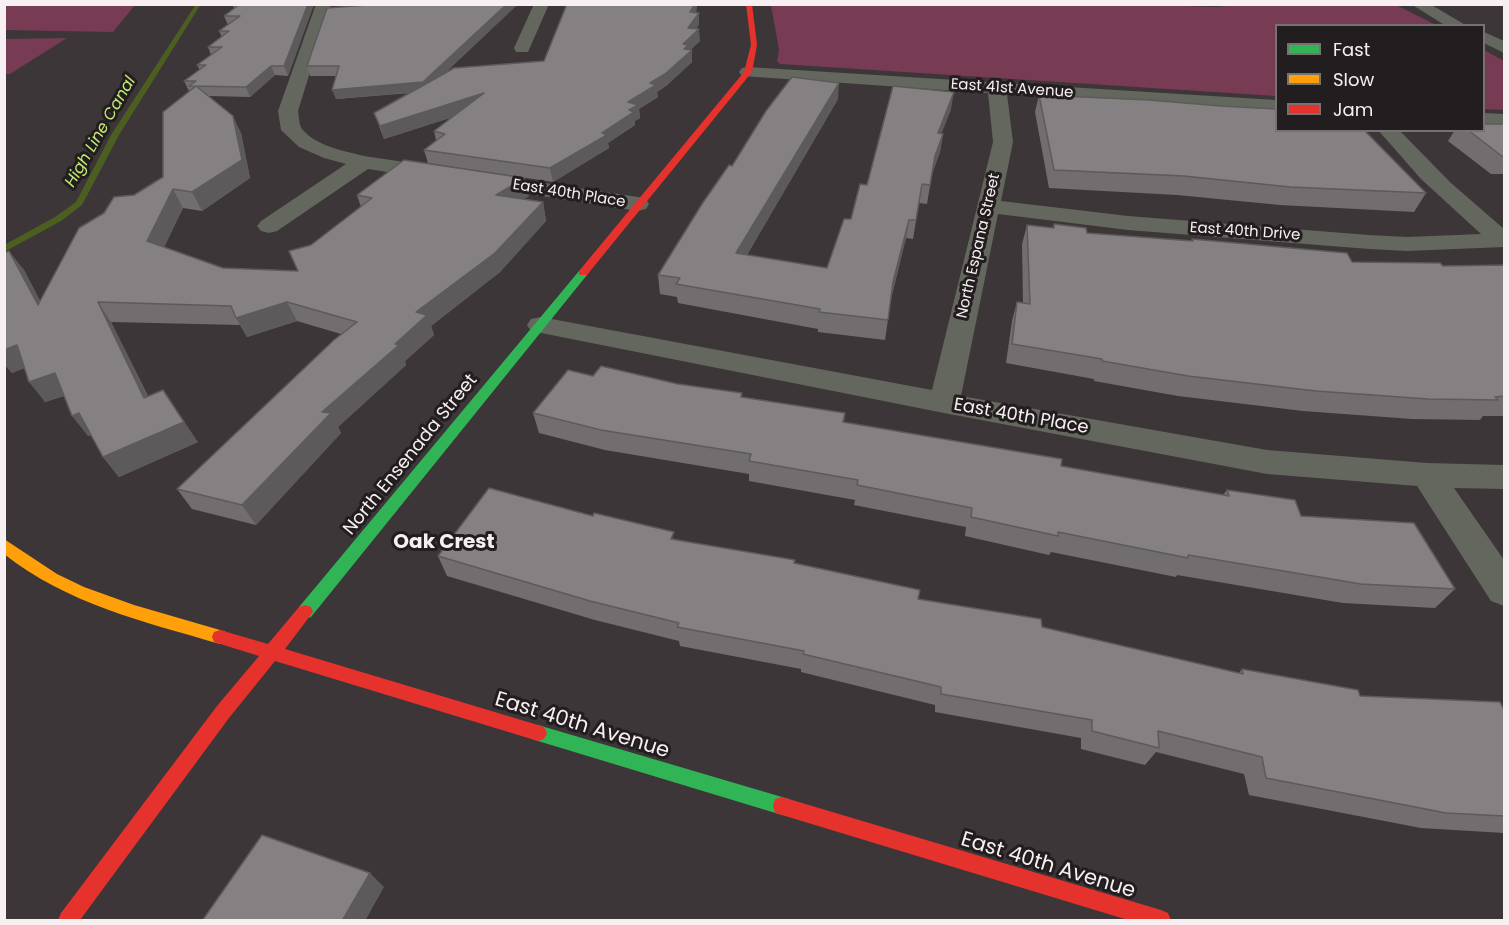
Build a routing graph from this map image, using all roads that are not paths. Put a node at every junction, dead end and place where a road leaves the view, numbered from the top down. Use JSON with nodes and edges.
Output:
{"nodes":[{"id":1,"x":542,"y":4,"type":"edge"},
{"id":2,"x":749,"y":4,"type":"edge"},
{"id":3,"x":1418,"y":4,"type":"edge"},
{"id":4,"x":329,"y":9,"type":"edge"},
{"id":5,"x":1455,"y":24,"type":"edge"},
{"id":6,"x":1485,"y":38,"type":"edge"},
{"id":7,"x":522,"y":48,"type":"dead end"},
{"id":8,"x":1504,"y":48,"type":"edge"},
{"id":9,"x":748,"y":72,"type":"junction"},
{"id":10,"x":997,"y":88,"type":"junction"},
{"id":11,"x":1275,"y":106,"type":"edge"},
{"id":12,"x":1485,"y":119,"type":"edge"},
{"id":13,"x":1504,"y":120,"type":"edge"},
{"id":14,"x":1390,"y":132,"type":"edge"},
{"id":15,"x":364,"y":162,"type":"junction"},
{"id":16,"x":638,"y":204,"type":"junction"},
{"id":17,"x":987,"y":206,"type":"junction"},
{"id":18,"x":269,"y":226,"type":"dead end"},
{"id":19,"x":1504,"y":240,"type":"edge"},
{"id":20,"x":541,"y":325,"type":"junction"},
{"id":21,"x":944,"y":403,"type":"junction"},
{"id":22,"x":1427,"y":475,"type":"junction"},
{"id":23,"x":1504,"y":477,"type":"edge"},
{"id":24,"x":4,"y":545,"type":"edge"},
{"id":25,"x":1504,"y":590,"type":"edge"},
{"id":26,"x":270,"y":653,"type":"junction"},
{"id":27,"x":68,"y":921,"type":"edge"},
{"id":28,"x":1161,"y":921,"type":"edge"}],
"edges":[{"from":1,"to":7,"type":"street"},
{"from":2,"to":9,"type":"street","name":"North Ensenada Street"},
{"from":3,"to":5,"type":"street"},
{"from":4,"to":15,"type":"street","name":"East 40th Place"},
{"from":6,"to":8,"type":"street"},
{"from":9,"to":10,"type":"street","name":"East 41st Avenue"},
{"from":9,"to":16,"type":"street","name":"North Ensenada Street"},
{"from":10,"to":11,"type":"street","name":"East 41st Avenue"},
{"from":10,"to":17,"type":"street","name":"North Espana Street"},
{"from":12,"to":13,"type":"street"},
{"from":14,"to":19,"type":"street"},
{"from":15,"to":16,"type":"street","name":"East 40th Place"},
{"from":15,"to":18,"type":"street"},
{"from":16,"to":20,"type":"street","name":"North Ensenada Street"},
{"from":17,"to":19,"type":"street","name":"East 40th Drive"},
{"from":17,"to":21,"type":"street","name":"North Espana Street"},
{"from":20,"to":21,"type":"street","name":"East 40th Place"},
{"from":20,"to":26,"type":"street","name":"North Ensenada Street"},
{"from":21,"to":22,"type":"street","name":"East 40th Place"},
{"from":22,"to":23,"type":"street","name":"East 40th Place"},
{"from":22,"to":25,"type":"street"},
{"from":24,"to":26,"type":"street","name":"East 40th Avenue"},
{"from":26,"to":27,"type":"street","name":"North Ensenada Street"},
{"from":26,"to":28,"type":"street","name":"East 40th Avenue"}]}
